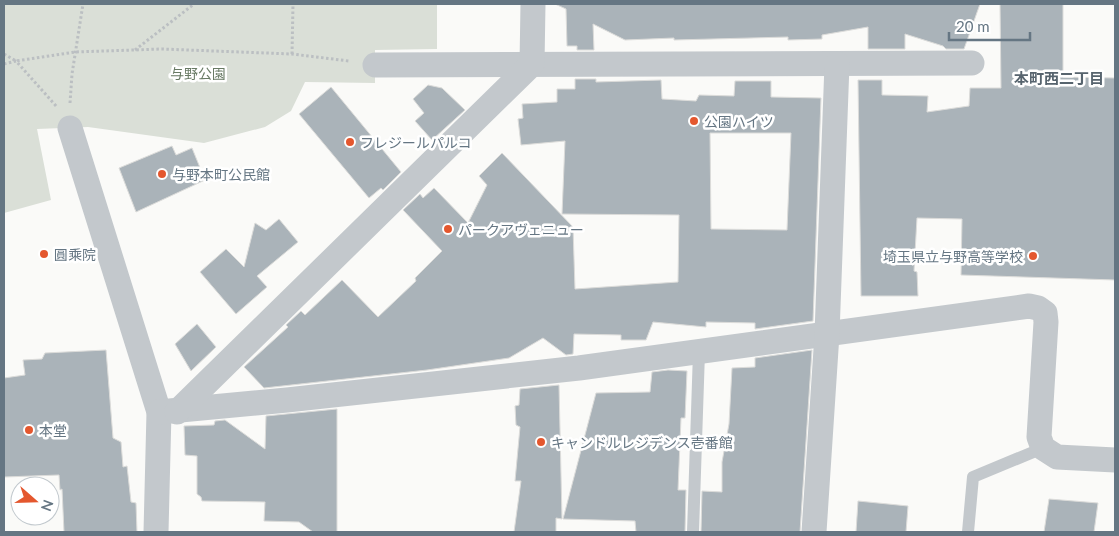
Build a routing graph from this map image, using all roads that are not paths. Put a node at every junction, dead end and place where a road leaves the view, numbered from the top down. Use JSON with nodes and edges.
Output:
{"nodes":[{"id":1,"x":533,"y":4,"type":"edge"},
{"id":2,"x":972,"y":63,"type":"dead end"},
{"id":3,"x":375,"y":64,"type":"road end"},
{"id":4,"x":532,"y":64,"type":"junction"},
{"id":5,"x":837,"y":64,"type":"junction"},
{"id":6,"x":70,"y":124,"type":"road end"},
{"id":7,"x":827,"y":334,"type":"junction"},
{"id":8,"x":699,"y":352,"type":"junction"},
{"id":9,"x":168,"y":412,"type":"junction"},
{"id":10,"x":1043,"y":448,"type":"junction"},
{"id":11,"x":1115,"y":460,"type":"edge"},
{"id":12,"x":156,"y":532,"type":"edge"},
{"id":13,"x":693,"y":532,"type":"edge"},
{"id":14,"x":814,"y":532,"type":"edge"},
{"id":15,"x":968,"y":532,"type":"edge"}],
"edges":[{"from":1,"to":4,"type":"street"},
{"from":2,"to":5,"type":"street"},
{"from":3,"to":4,"type":"street"},
{"from":4,"to":5,"type":"street"},
{"from":4,"to":9,"type":"street"},
{"from":5,"to":7,"type":"street"},
{"from":6,"to":9,"type":"street"},
{"from":7,"to":8,"type":"street"},
{"from":7,"to":10,"type":"street"},
{"from":7,"to":14,"type":"street"},
{"from":8,"to":9,"type":"street"},
{"from":8,"to":13,"type":"lane"},
{"from":9,"to":12,"type":"street"},
{"from":10,"to":11,"type":"street"},
{"from":10,"to":15,"type":"lane"}]}
